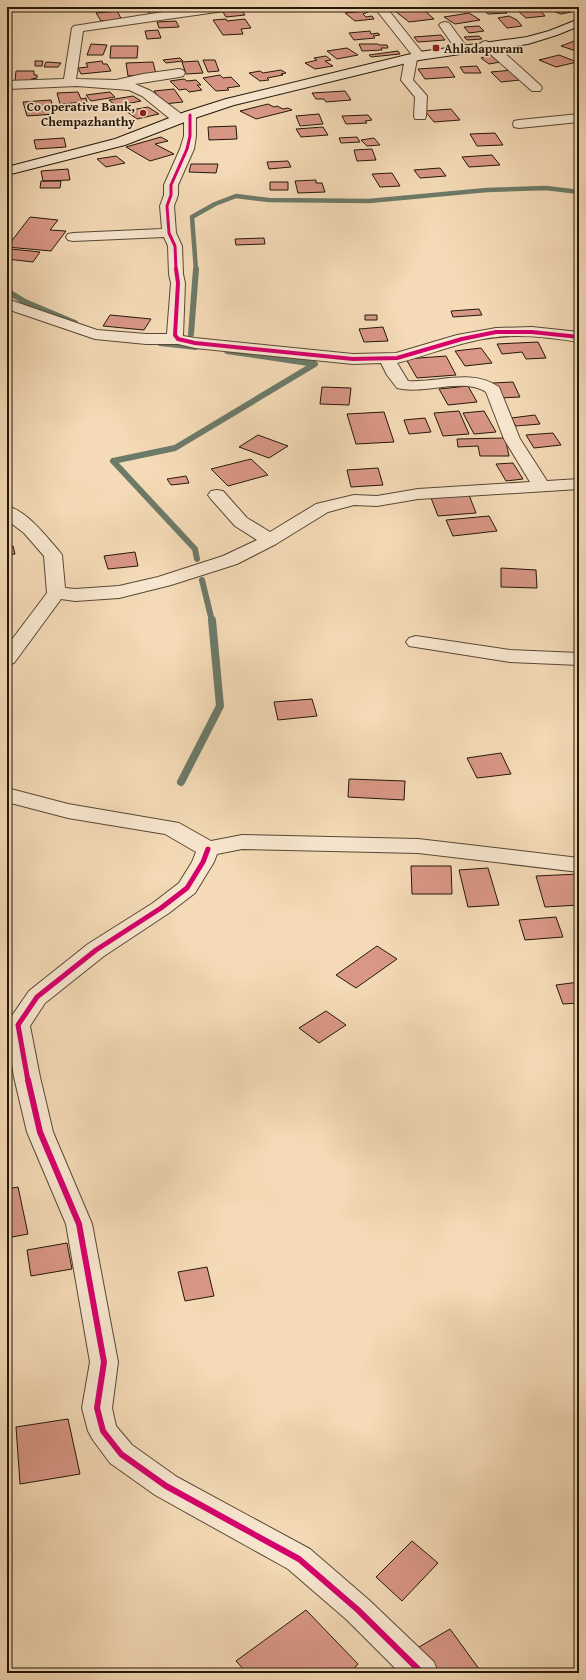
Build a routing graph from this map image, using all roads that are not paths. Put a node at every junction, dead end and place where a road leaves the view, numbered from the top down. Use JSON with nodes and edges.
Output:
{"nodes":[{"id":1,"x":230,"y":7,"type":"edge"},
{"id":2,"x":380,"y":7,"type":"edge"},
{"id":3,"x":169,"y":11,"type":"edge"},
{"id":4,"x":577,"y":24,"type":"edge"},
{"id":5,"x":445,"y":25,"type":"dead end"},
{"id":6,"x":486,"y":45,"type":"junction"},
{"id":7,"x":462,"y":49,"type":"junction"},
{"id":8,"x":415,"y":57,"type":"junction"},
{"id":9,"x":179,"y":73,"type":"dead end"},
{"id":10,"x":69,"y":84,"type":"junction"},
{"id":11,"x":7,"y":85,"type":"edge"},
{"id":12,"x":115,"y":85,"type":"junction"},
{"id":13,"x":536,"y":88,"type":"dead end"},
{"id":14,"x":420,"y":116,"type":"dead end"},
{"id":15,"x":184,"y":117,"type":"junction"},
{"id":16,"x":579,"y":118,"type":"edge"},
{"id":17,"x":519,"y":124,"type":"dead end"},
{"id":18,"x":7,"y":171,"type":"edge"},
{"id":19,"x":168,"y":233,"type":"junction"},
{"id":20,"x":73,"y":237,"type":"dead end"},
{"id":21,"x":7,"y":304,"type":"edge"},
{"id":22,"x":579,"y":337,"type":"edge"},
{"id":23,"x":178,"y":339,"type":"junction"},
{"id":24,"x":386,"y":359,"type":"junction"},
{"id":25,"x":579,"y":484,"type":"edge"},
{"id":26,"x":541,"y":486,"type":"junction"},
{"id":27,"x":217,"y":495,"type":"dead end"},
{"id":28,"x":7,"y":511,"type":"edge"},
{"id":29,"x":270,"y":540,"type":"junction"},
{"id":30,"x":56,"y":593,"type":"junction"},
{"id":31,"x":416,"y":642,"type":"dead end"},
{"id":32,"x":7,"y":659,"type":"edge"},
{"id":33,"x":579,"y":659,"type":"edge"},
{"id":34,"x":7,"y":795,"type":"edge"},
{"id":35,"x":208,"y":849,"type":"junction"},
{"id":36,"x":579,"y":864,"type":"edge"},
{"id":37,"x":422,"y":1673,"type":"edge"}],
"edges":[{"from":1,"to":3,"type":"street"},
{"from":2,"to":8,"type":"street"},
{"from":3,"to":10,"type":"street"},
{"from":4,"to":6,"type":"street"},
{"from":5,"to":7,"type":"street"},
{"from":6,"to":7,"type":"street"},
{"from":6,"to":13,"type":"street"},
{"from":7,"to":8,"type":"street"},
{"from":8,"to":14,"type":"street"},
{"from":8,"to":15,"type":"street"},
{"from":9,"to":12,"type":"street"},
{"from":10,"to":11,"type":"street"},
{"from":10,"to":12,"type":"street"},
{"from":12,"to":15,"type":"street"},
{"from":15,"to":18,"type":"street"},
{"from":15,"to":19,"type":"street"},
{"from":16,"to":17,"type":"street"},
{"from":19,"to":20,"type":"street"},
{"from":19,"to":23,"type":"street"},
{"from":21,"to":23,"type":"street"},
{"from":22,"to":24,"type":"street"},
{"from":23,"to":24,"type":"street"},
{"from":24,"to":26,"type":"street"},
{"from":25,"to":26,"type":"street"},
{"from":26,"to":29,"type":"street"},
{"from":27,"to":29,"type":"street"},
{"from":28,"to":30,"type":"street"},
{"from":29,"to":30,"type":"street"},
{"from":30,"to":32,"type":"street"},
{"from":31,"to":33,"type":"street"},
{"from":34,"to":35,"type":"street"},
{"from":35,"to":36,"type":"street"},
{"from":35,"to":37,"type":"street"}]}
